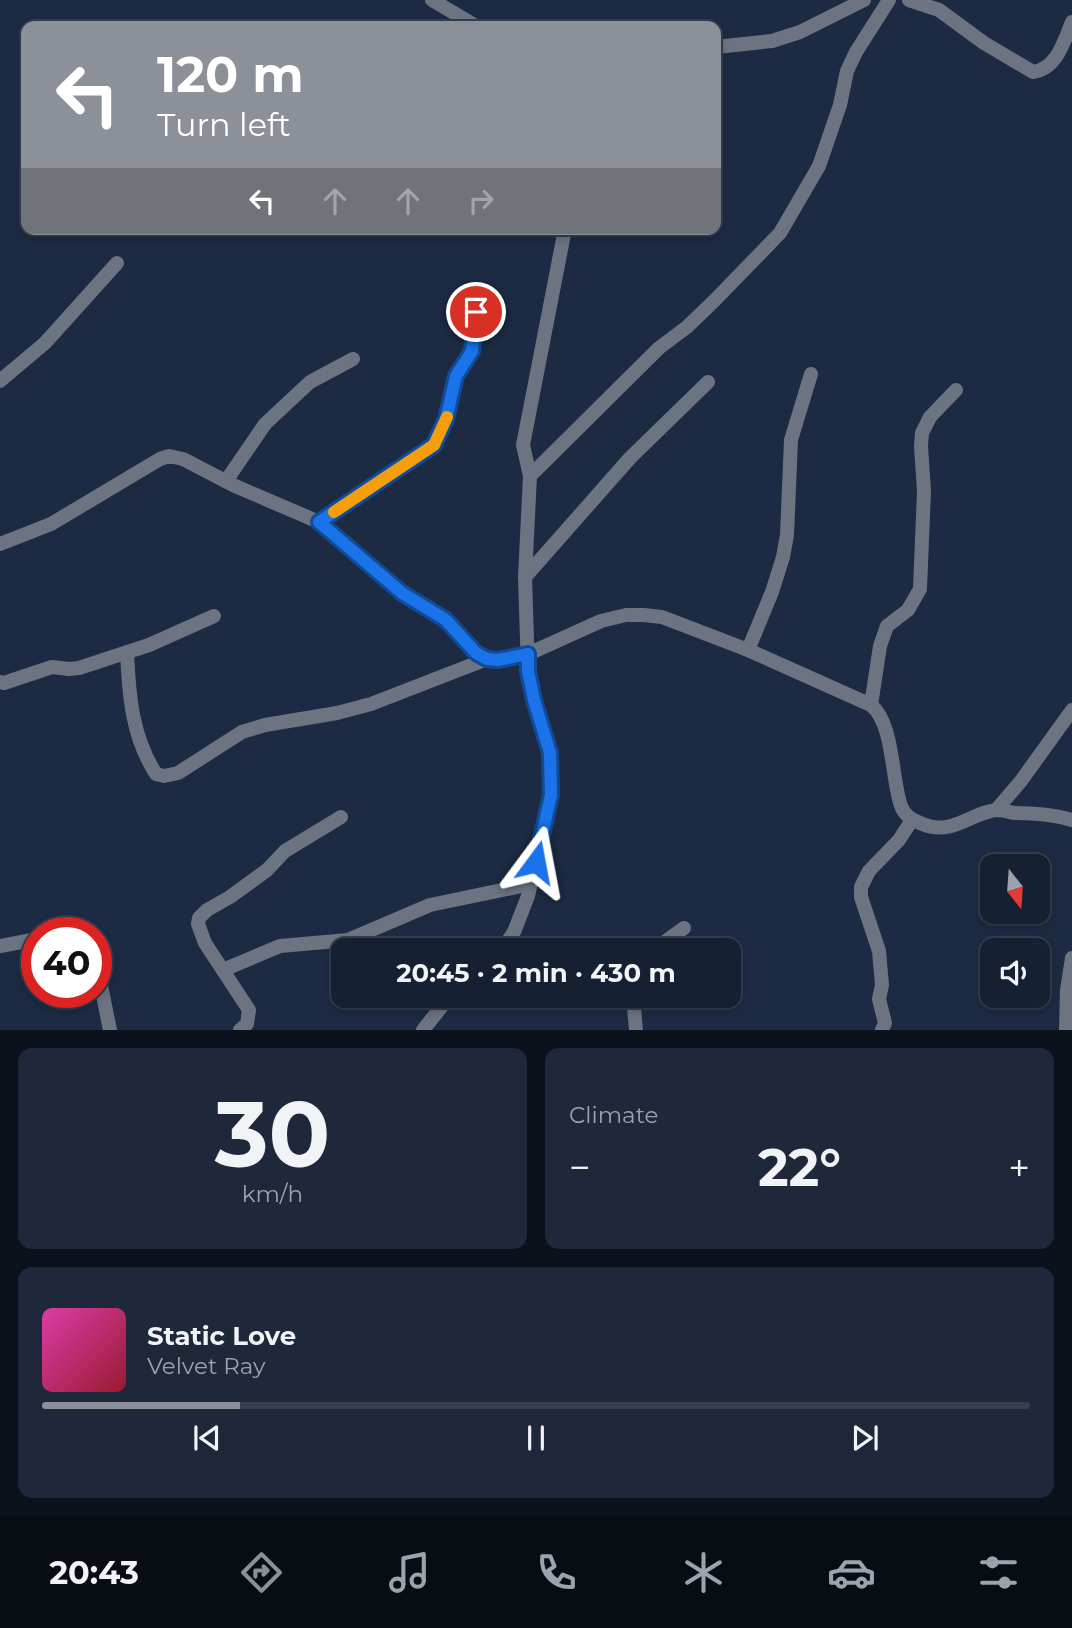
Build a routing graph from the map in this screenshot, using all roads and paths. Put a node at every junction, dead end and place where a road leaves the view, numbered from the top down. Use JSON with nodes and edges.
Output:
{"nodes":[{"id":1,"x":432,"y":0,"type":"edge"},
{"id":2,"x":864,"y":0,"type":"edge"},
{"id":3,"x":889,"y":0,"type":"edge"},
{"id":4,"x":909,"y":0,"type":"edge"},
{"id":5,"x":468,"y":21,"type":"edge"},
{"id":6,"x":1072,"y":22,"type":"edge"},
{"id":7,"x":721,"y":46,"type":"edge"},
{"id":8,"x":564,"y":235,"type":"edge"},
{"id":9,"x":117,"y":263,"type":"dead end"},
{"id":10,"x":476,"y":312,"type":"dead end"},
{"id":11,"x":353,"y":359,"type":"dead end"},
{"id":12,"x":811,"y":374,"type":"dead end"},
{"id":13,"x":0,"y":381,"type":"edge"},
{"id":14,"x":708,"y":382,"type":"dead end"},
{"id":15,"x":956,"y":390,"type":"dead end"},
{"id":16,"x":530,"y":476,"type":"junction"},
{"id":17,"x":226,"y":481,"type":"junction"},
{"id":18,"x":319,"y":522,"type":"junction"},
{"id":19,"x":0,"y":544,"type":"edge"},
{"id":20,"x":525,"y":578,"type":"junction"},
{"id":21,"x":214,"y":616,"type":"dead end"},
{"id":22,"x":748,"y":650,"type":"junction"},
{"id":23,"x":127,"y":652,"type":"junction"},
{"id":24,"x":528,"y":654,"type":"junction"},
{"id":25,"x":487,"y":659,"type":"junction"},
{"id":26,"x":0,"y":682,"type":"edge"},
{"id":27,"x":871,"y":705,"type":"junction"},
{"id":28,"x":1072,"y":710,"type":"edge"},
{"id":29,"x":996,"y":810,"type":"junction"},
{"id":30,"x":341,"y":817,"type":"dead end"},
{"id":31,"x":912,"y":820,"type":"junction"},
{"id":32,"x":1072,"y":820,"type":"edge"},
{"id":33,"x":531,"y":884,"type":"junction"},
{"id":34,"x":684,"y":928,"type":"dead end"},
{"id":35,"x":510,"y":938,"type":"edge"},
{"id":36,"x":670,"y":938,"type":"edge"},
{"id":37,"x":21,"y":942,"type":"edge"},
{"id":38,"x":0,"y":946,"type":"edge"},
{"id":39,"x":1072,"y":958,"type":"edge"},
{"id":40,"x":223,"y":970,"type":"junction"},
{"id":41,"x":106,"y":1008,"type":"edge"},
{"id":42,"x":440,"y":1008,"type":"edge"},
{"id":43,"x":634,"y":1008,"type":"edge"},
{"id":44,"x":110,"y":1030,"type":"edge"},
{"id":45,"x":240,"y":1030,"type":"edge"},
{"id":46,"x":423,"y":1030,"type":"edge"},
{"id":47,"x":636,"y":1030,"type":"edge"},
{"id":48,"x":882,"y":1030,"type":"edge"},
{"id":49,"x":1066,"y":1030,"type":"edge"}],
"edges":[{"from":1,"to":5,"type":"street"},
{"from":2,"to":7,"type":"street"},
{"from":3,"to":16,"type":"street"},
{"from":4,"to":6,"type":"street"},
{"from":8,"to":16,"type":"street"},
{"from":9,"to":13,"type":"street"},
{"from":10,"to":18,"type":"street"},
{"from":11,"to":17,"type":"street"},
{"from":12,"to":22,"type":"street"},
{"from":14,"to":20,"type":"street"},
{"from":15,"to":27,"type":"street"},
{"from":16,"to":20,"type":"street"},
{"from":17,"to":18,"type":"street"},
{"from":17,"to":19,"type":"street"},
{"from":18,"to":25,"type":"street"},
{"from":20,"to":24,"type":"street"},
{"from":21,"to":23,"type":"street"},
{"from":22,"to":24,"type":"street"},
{"from":22,"to":27,"type":"street"},
{"from":23,"to":25,"type":"street"},
{"from":23,"to":26,"type":"street"},
{"from":24,"to":25,"type":"street"},
{"from":24,"to":33,"type":"street"},
{"from":27,"to":31,"type":"street"},
{"from":28,"to":29,"type":"street"},
{"from":29,"to":31,"type":"street"},
{"from":29,"to":32,"type":"street"},
{"from":30,"to":40,"type":"street"},
{"from":31,"to":48,"type":"street"},
{"from":33,"to":35,"type":"street"},
{"from":33,"to":40,"type":"street"},
{"from":34,"to":36,"type":"street"},
{"from":37,"to":38,"type":"street"},
{"from":39,"to":49,"type":"street"},
{"from":40,"to":45,"type":"street"},
{"from":41,"to":44,"type":"street"},
{"from":42,"to":46,"type":"street"},
{"from":43,"to":47,"type":"street"}]}
